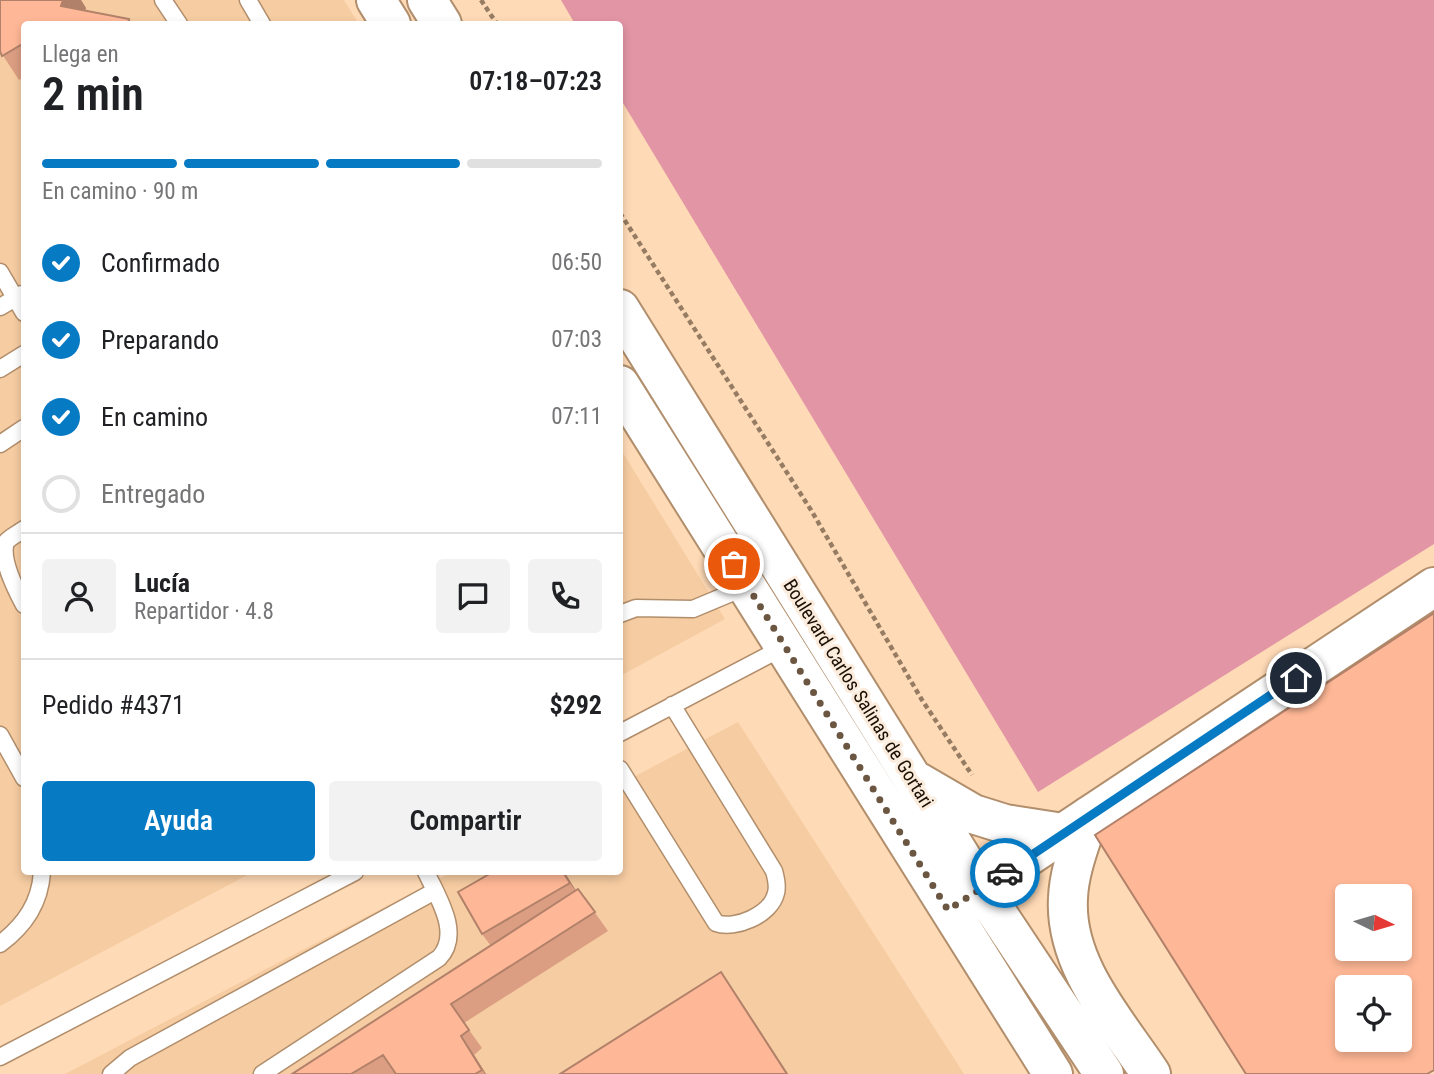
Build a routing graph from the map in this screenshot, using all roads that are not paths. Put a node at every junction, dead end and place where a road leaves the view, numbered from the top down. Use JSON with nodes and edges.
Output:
{"nodes":[{"id":1,"x":163,"y":0,"type":"edge"},
{"id":2,"x":248,"y":0,"type":"edge"},
{"id":3,"x":427,"y":0,"type":"edge"},
{"id":4,"x":177,"y":21,"type":"edge"},
{"id":5,"x":260,"y":21,"type":"edge"},
{"id":6,"x":440,"y":21,"type":"edge"},
{"id":7,"x":0,"y":272,"type":"edge"},
{"id":8,"x":20,"y":295,"type":"edge"},
{"id":9,"x":0,"y":307,"type":"edge"},
{"id":10,"x":623,"y":314,"type":"edge"},
{"id":11,"x":21,"y":356,"type":"edge"},
{"id":12,"x":0,"y":369,"type":"edge"},
{"id":13,"x":623,"y":390,"type":"edge"},
{"id":14,"x":21,"y":430,"type":"edge"},
{"id":15,"x":0,"y":444,"type":"edge"},
{"id":16,"x":21,"y":531,"type":"edge"},
{"id":17,"x":748,"y":586,"type":"junction"},
{"id":18,"x":1434,"y":587,"type":"edge"},
{"id":19,"x":21,"y":599,"type":"edge"},
{"id":20,"x":623,"y":613,"type":"edge"},
{"id":21,"x":786,"y":646,"type":"junction"},
{"id":22,"x":672,"y":705,"type":"junction"},
{"id":23,"x":623,"y":731,"type":"edge"},
{"id":24,"x":0,"y":735,"type":"edge"},
{"id":25,"x":21,"y":773,"type":"edge"},
{"id":26,"x":623,"y":774,"type":"edge"},
{"id":27,"x":913,"y":779,"type":"junction"},
{"id":28,"x":1076,"y":824,"type":"junction"},
{"id":29,"x":43,"y":875,"type":"edge"},
{"id":30,"x":349,"y":875,"type":"edge"},
{"id":31,"x":427,"y":875,"type":"edge"},
{"id":32,"x":981,"y":889,"type":"junction"},
{"id":33,"x":435,"y":891,"type":"junction"},
{"id":34,"x":948,"y":910,"type":"junction"},
{"id":35,"x":0,"y":944,"type":"edge"},
{"id":36,"x":0,"y":1056,"type":"edge"},
{"id":37,"x":111,"y":1074,"type":"edge"},
{"id":38,"x":262,"y":1074,"type":"edge"},
{"id":39,"x":1053,"y":1074,"type":"edge"},
{"id":40,"x":1104,"y":1074,"type":"edge"},
{"id":41,"x":1151,"y":1074,"type":"edge"}],
"edges":[{"from":1,"to":4,"type":"lane"},
{"from":2,"to":5,"type":"lane"},
{"from":3,"to":6,"type":"main road"},
{"from":7,"to":8,"type":"lane"},
{"from":8,"to":9,"type":"lane"},
{"from":10,"to":27,"type":"main road","name":"Boulevard Carlos Salinas de Gortari"},
{"from":11,"to":12,"type":"lane"},
{"from":13,"to":17,"type":"main road","name":"Boulevard Carlos Salinas de Gortari"},
{"from":14,"to":15,"type":"lane"},
{"from":16,"to":19,"type":"lane"},
{"from":17,"to":20,"type":"lane"},
{"from":17,"to":21,"type":"main road","name":"Boulevard Carlos Salinas de Gortari"},
{"from":18,"to":28,"type":"main road"},
{"from":21,"to":22,"type":"lane"},
{"from":21,"to":34,"type":"main road","name":"Boulevard Carlos Salinas de Gortari"},
{"from":22,"to":23,"type":"lane"},
{"from":22,"to":26,"type":"lane"},
{"from":24,"to":25,"type":"lane"},
{"from":27,"to":28,"type":"main road"},
{"from":27,"to":32,"type":"main road","name":"Boulevard Carlos Salinas de Gortari"},
{"from":28,"to":32,"type":"main road"},
{"from":28,"to":41,"type":"main road"},
{"from":29,"to":35,"type":"lane"},
{"from":30,"to":36,"type":"lane"},
{"from":31,"to":33,"type":"lane"},
{"from":32,"to":34,"type":"main road"},
{"from":32,"to":40,"type":"main road","name":"Boulevard Carlos Salinas de Gortari"},
{"from":33,"to":37,"type":"lane"},
{"from":33,"to":38,"type":"lane"},
{"from":34,"to":39,"type":"main road","name":"Boulevard Carlos Salinas de Gortari"}]}
